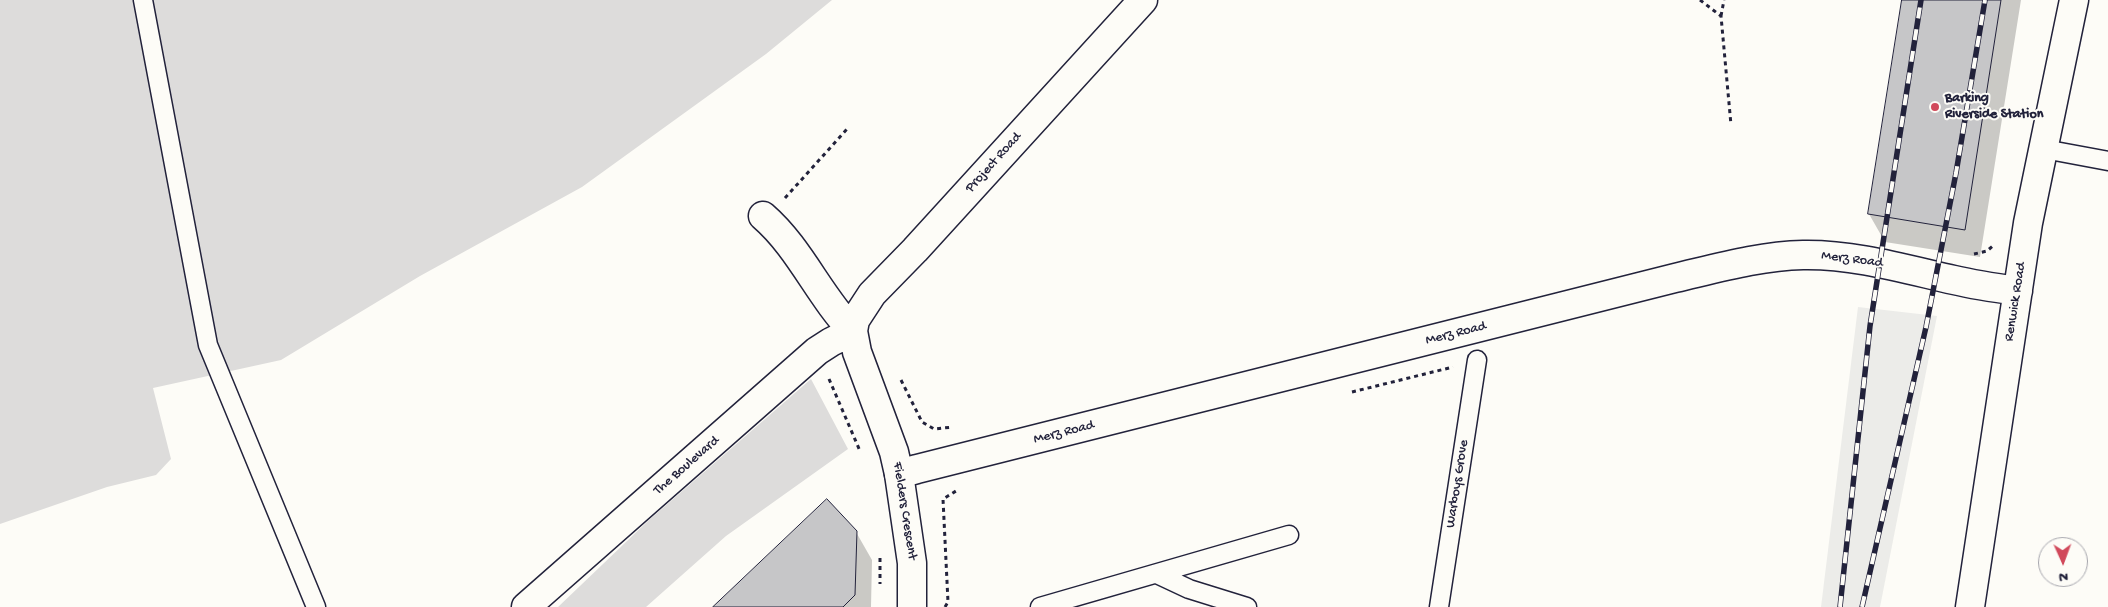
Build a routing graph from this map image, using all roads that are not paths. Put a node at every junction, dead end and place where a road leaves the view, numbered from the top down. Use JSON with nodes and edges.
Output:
{"nodes":[{"id":1,"x":143,"y":0,"type":"edge"},
{"id":2,"x":1143,"y":0,"type":"edge"},
{"id":3,"x":2074,"y":0,"type":"edge"},
{"id":4,"x":2044,"y":149,"type":"junction"},
{"id":5,"x":2108,"y":161,"type":"edge"},
{"id":6,"x":766,"y":218,"type":"road end"},
{"id":7,"x":2018,"y":291,"type":"junction"},
{"id":8,"x":853,"y":331,"type":"junction"},
{"id":9,"x":1477,"y":360,"type":"dead end"},
{"id":10,"x":899,"y":474,"type":"junction"},
{"id":11,"x":1289,"y":535,"type":"dead end"},
{"id":12,"x":1157,"y":574,"type":"junction"},
{"id":13,"x":316,"y":607,"type":"edge"},
{"id":14,"x":526,"y":607,"type":"edge"},
{"id":15,"x":912,"y":607,"type":"edge"},
{"id":16,"x":1040,"y":607,"type":"edge"},
{"id":17,"x":1247,"y":607,"type":"edge"},
{"id":18,"x":1439,"y":607,"type":"edge"},
{"id":19,"x":1970,"y":607,"type":"edge"}],
"edges":[{"from":1,"to":13,"type":"lane"},
{"from":2,"to":8,"type":"street","name":"Project Road"},
{"from":3,"to":4,"type":"street","name":"Renwick Road"},
{"from":4,"to":5,"type":"lane"},
{"from":4,"to":7,"type":"street","name":"Renwick Road"},
{"from":6,"to":8,"type":"street"},
{"from":7,"to":10,"type":"street","name":"Merz Road"},
{"from":7,"to":19,"type":"street","name":"Renwick Road"},
{"from":8,"to":10,"type":"street","name":"Fielders Crescent"},
{"from":8,"to":14,"type":"street","name":"The Boulevard"},
{"from":9,"to":18,"type":"lane","name":"Warboys Grove"},
{"from":10,"to":15,"type":"street","name":"Fielders Crescent"},
{"from":11,"to":12,"type":"lane"},
{"from":12,"to":16,"type":"lane"},
{"from":12,"to":17,"type":"lane"}]}
